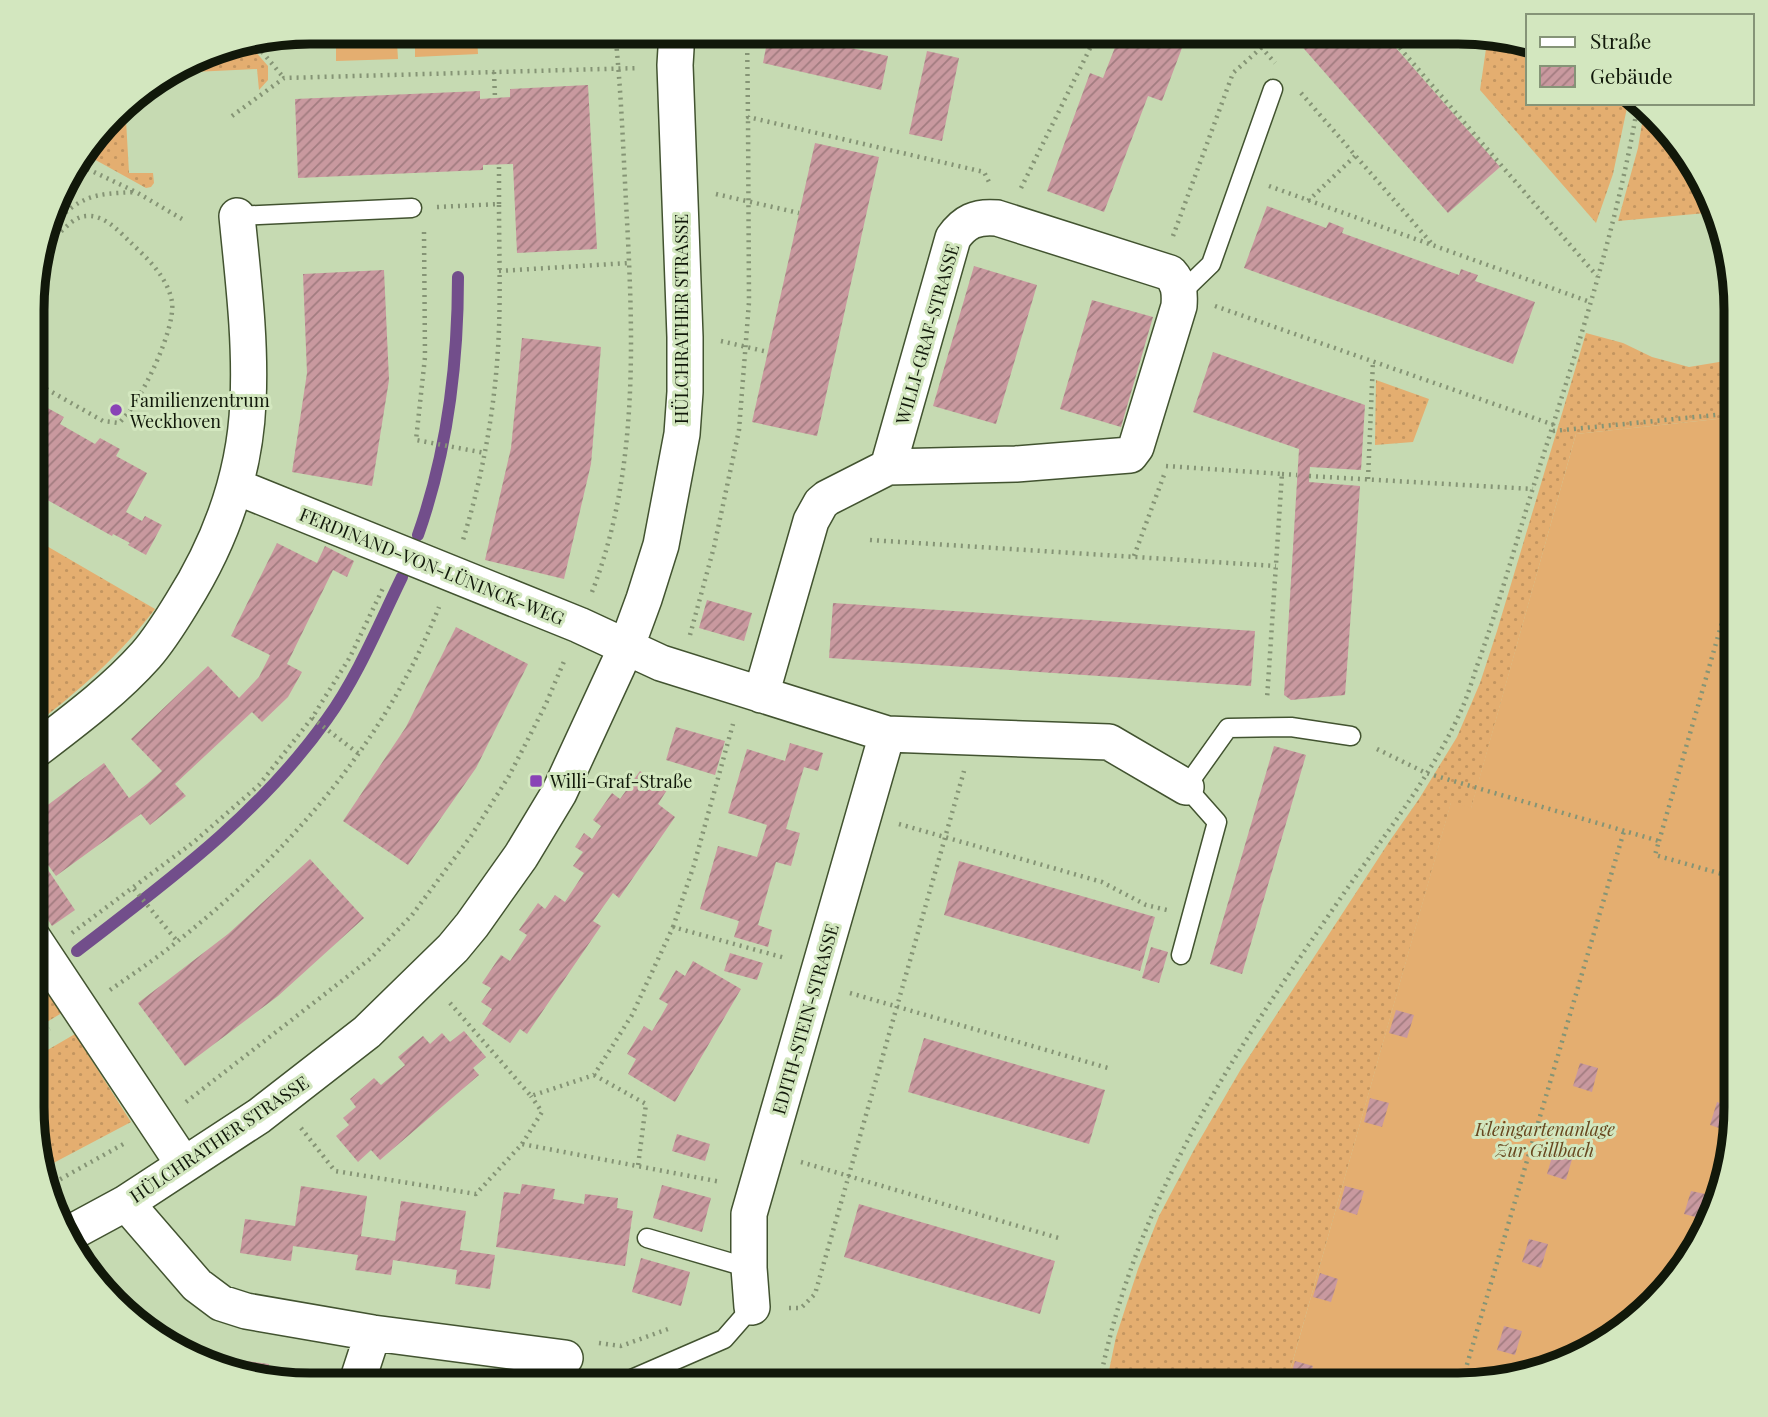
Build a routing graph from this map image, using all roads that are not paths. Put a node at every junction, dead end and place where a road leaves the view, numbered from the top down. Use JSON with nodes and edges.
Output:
{"nodes":[{"id":1,"x":676,"y":49,"type":"edge"},
{"id":2,"x":1273,"y":89,"type":"dead end"},
{"id":3,"x":418,"y":208,"type":"road end"},
{"id":4,"x":237,"y":216,"type":"joint"},
{"id":5,"x":1171,"y":282,"type":"junction"},
{"id":6,"x":888,"y":467,"type":"junction"},
{"id":7,"x":237,"y":487,"type":"junction"},
{"id":8,"x":626,"y":648,"type":"junction"},
{"id":9,"x":752,"y":692,"type":"junction"},
{"id":10,"x":887,"y":734,"type":"junction"},
{"id":11,"x":1351,"y":736,"type":"road end"},
{"id":12,"x":44,"y":743,"type":"edge"},
{"id":13,"x":1186,"y":786,"type":"junction"},
{"id":14,"x":44,"y":955,"type":"edge"},
{"id":15,"x":1181,"y":955,"type":"dead end"},
{"id":16,"x":184,"y":1165,"type":"junction"},
{"id":17,"x":125,"y":1203,"type":"junction"},
{"id":18,"x":74,"y":1231,"type":"edge"},
{"id":19,"x":647,"y":1238,"type":"dead end"},
{"id":20,"x":748,"y":1269,"type":"junction"},
{"id":21,"x":752,"y":1307,"type":"joint"},
{"id":22,"x":373,"y":1333,"type":"junction"},
{"id":23,"x":565,"y":1357,"type":"road end"},
{"id":24,"x":360,"y":1373,"type":"edge"},
{"id":25,"x":646,"y":1373,"type":"edge"}],
"edges":[{"from":1,"to":8,"type":"street","name":"HÜLCHRATHER STRASSE"},
{"from":2,"to":5,"type":"lane"},
{"from":3,"to":4,"type":"lane"},
{"from":4,"to":7,"type":"street"},
{"from":5,"to":6,"type":"street"},
{"from":5,"to":6,"type":"street","name":"WILLI-GRAF-STRASSE"},
{"from":6,"to":9,"type":"street"},
{"from":7,"to":8,"type":"street","name":"FERDINAND-VON-LÜNINCK-WEG"},
{"from":7,"to":12,"type":"street"},
{"from":8,"to":9,"type":"street"},
{"from":8,"to":16,"type":"street","name":"HÜLCHRATHER STRASSE"},
{"from":9,"to":10,"type":"street"},
{"from":10,"to":13,"type":"street"},
{"from":10,"to":20,"type":"street","name":"EDITH-STEIN-STRASSE"},
{"from":11,"to":13,"type":"lane"},
{"from":13,"to":15,"type":"lane"},
{"from":14,"to":16,"type":"street"},
{"from":16,"to":17,"type":"street","name":"HÜLCHRATHER STRASSE"},
{"from":17,"to":18,"type":"street","name":"HÜLCHRATHER STRASSE"},
{"from":17,"to":22,"type":"street"},
{"from":19,"to":20,"type":"lane"},
{"from":20,"to":21,"type":"street","name":"EDITH-STEIN-STRASSE"},
{"from":21,"to":25,"type":"lane"},
{"from":22,"to":23,"type":"street"},
{"from":22,"to":24,"type":"street"}]}
